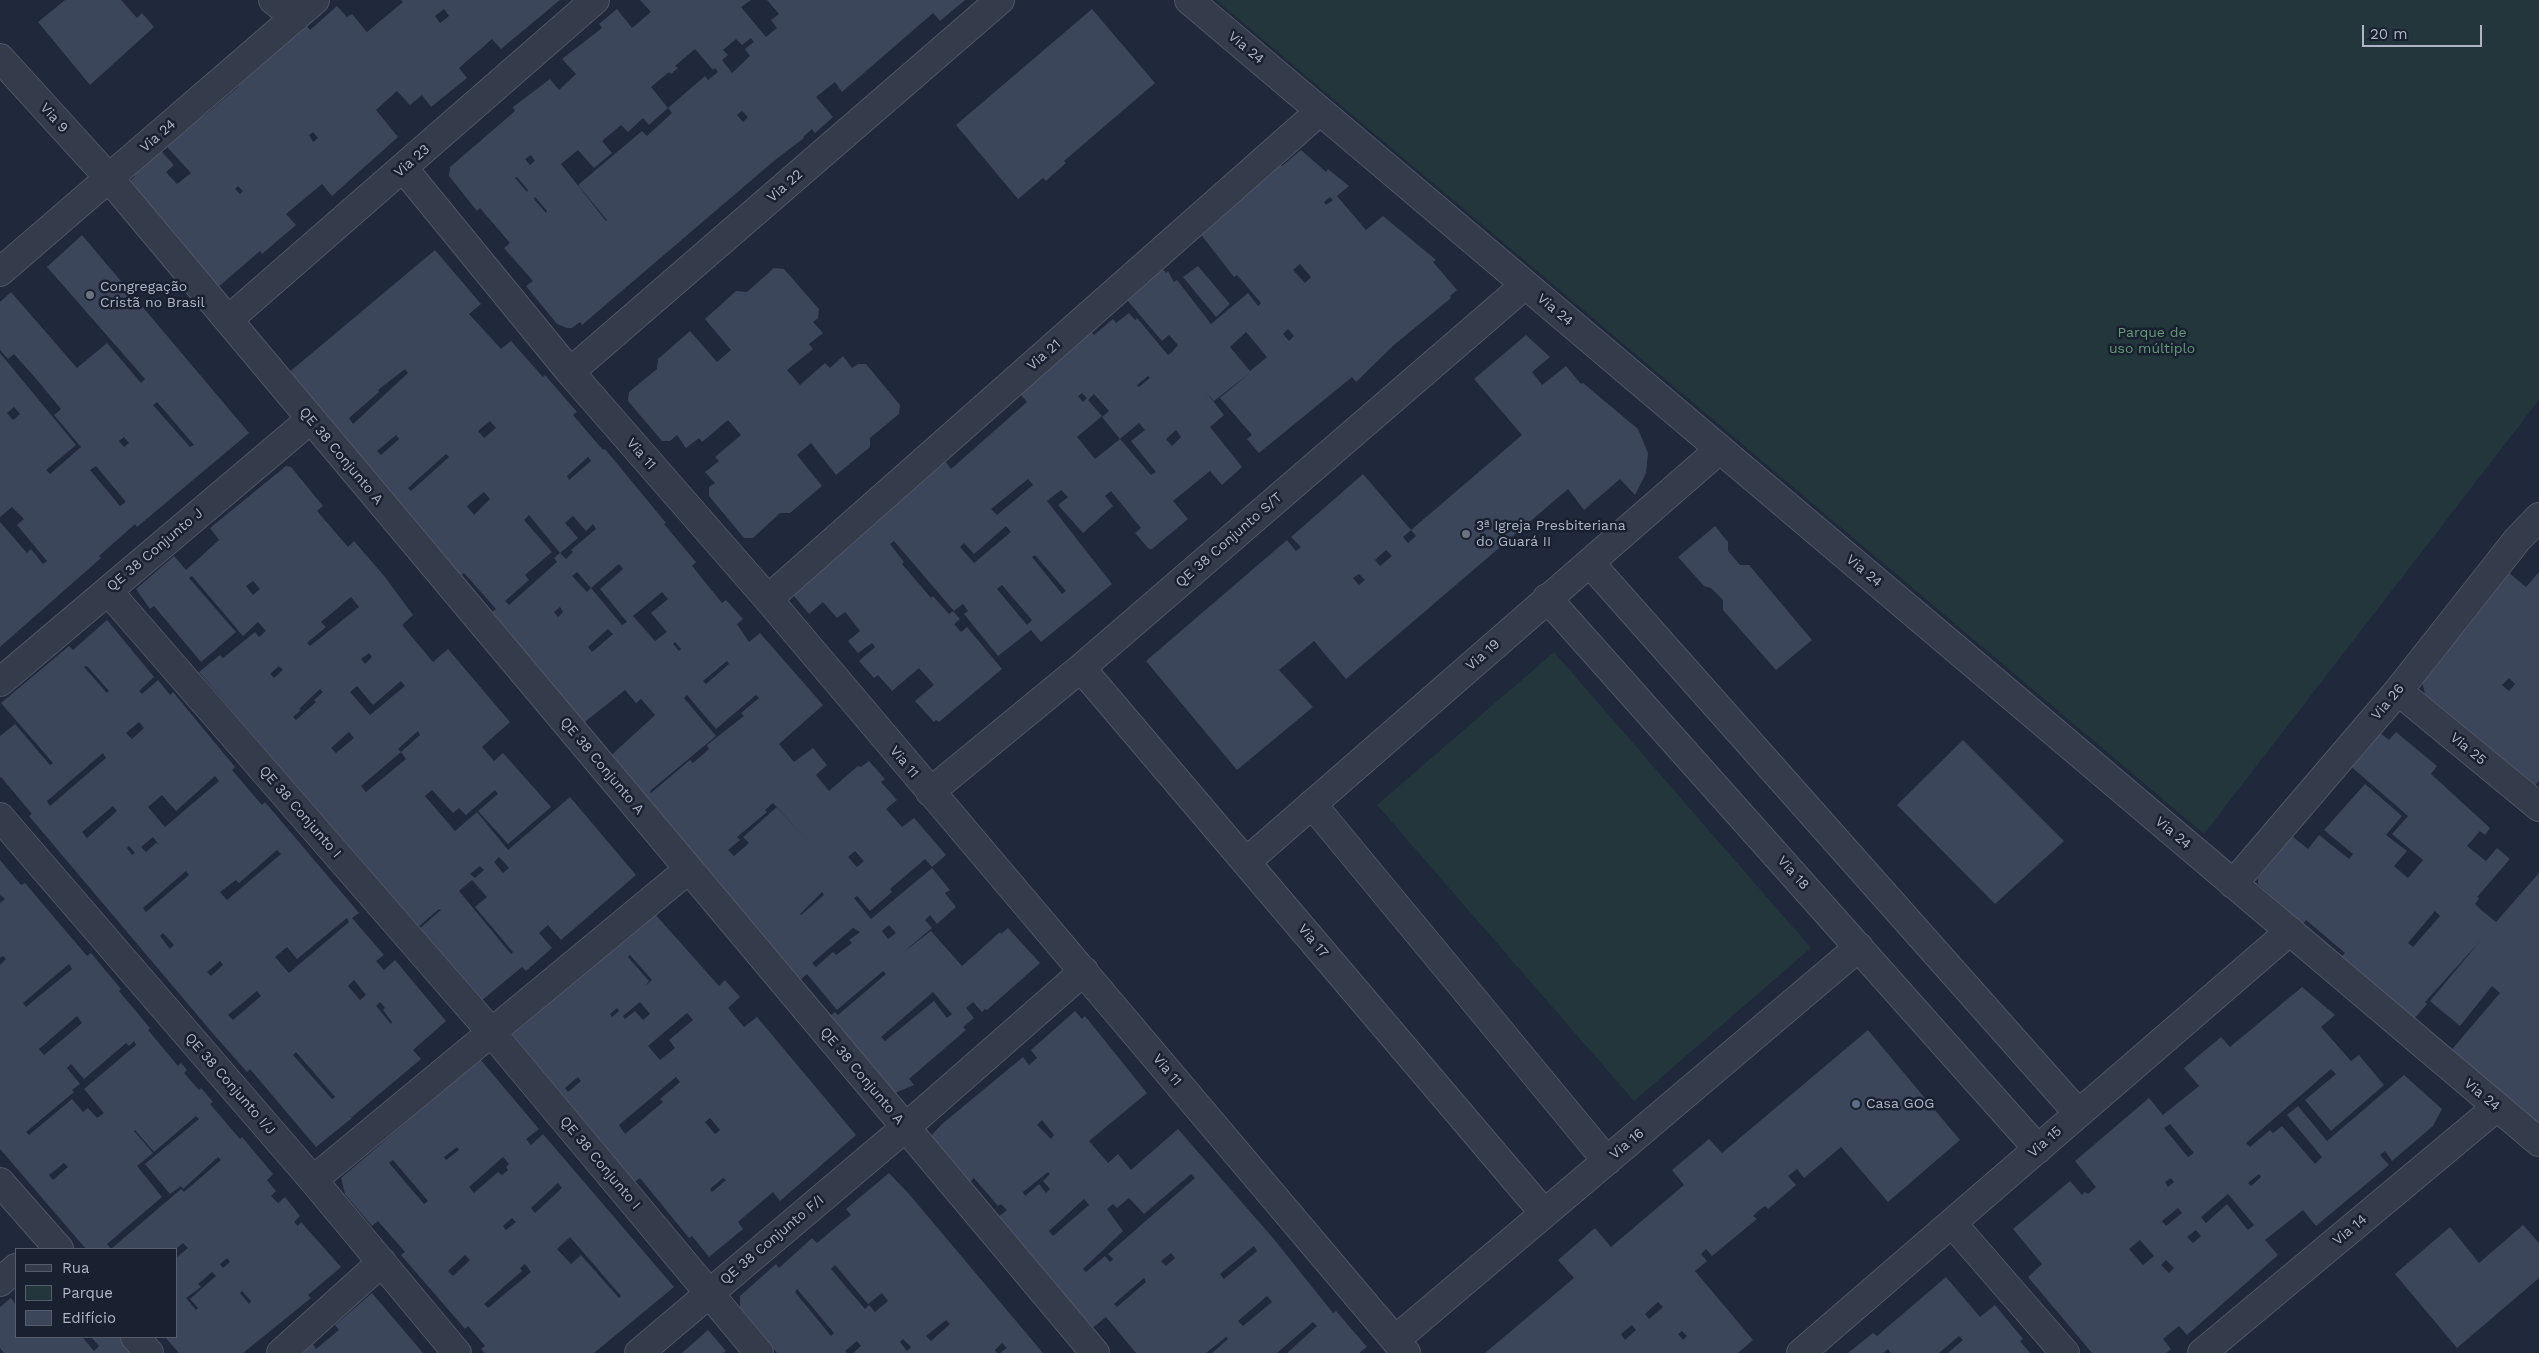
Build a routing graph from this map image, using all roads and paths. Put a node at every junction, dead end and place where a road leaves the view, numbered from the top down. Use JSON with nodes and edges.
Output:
{"nodes":[{"id":1,"x":273,"y":0,"type":"edge"},
{"id":2,"x":315,"y":0,"type":"edge"},
{"id":3,"x":595,"y":0,"type":"edge"},
{"id":4,"x":1000,"y":0,"type":"edge"},
{"id":5,"x":1189,"y":0,"type":"edge"},
{"id":6,"x":295,"y":18,"type":"junction"},
{"id":7,"x":0,"y":58,"type":"edge"},
{"id":8,"x":1320,"y":111,"type":"junction"},
{"id":9,"x":404,"y":169,"type":"junction"},
{"id":10,"x":108,"y":178,"type":"junction"},
{"id":11,"x":0,"y":272,"type":"edge"},
{"id":12,"x":1525,"y":285,"type":"junction"},
{"id":13,"x":228,"y":320,"type":"junction"},
{"id":14,"x":570,"y":372,"type":"junction"},
{"id":15,"x":310,"y":419,"type":"junction"},
{"id":16,"x":1720,"y":449,"type":"junction"},
{"id":17,"x":2539,"y":517,"type":"edge"},
{"id":18,"x":1590,"y":563,"type":"junction"},
{"id":19,"x":108,"y":591,"type":"junction"},
{"id":20,"x":1547,"y":598,"type":"junction"},
{"id":21,"x":768,"y":599,"type":"junction"},
{"id":22,"x":1081,"y":668,"type":"junction"},
{"id":23,"x":0,"y":682,"type":"edge"},
{"id":24,"x":2398,"y":691,"type":"junction"},
{"id":25,"x":930,"y":792,"type":"junction"},
{"id":26,"x":1312,"y":804,"type":"junction"},
{"id":27,"x":2539,"y":808,"type":"edge"},
{"id":28,"x":0,"y":816,"type":"edge"},
{"id":29,"x":1246,"y":862,"type":"junction"},
{"id":30,"x":689,"y":869,"type":"junction"},
{"id":31,"x":2233,"y":884,"type":"junction"},
{"id":32,"x":2290,"y":931,"type":"junction"},
{"id":33,"x":1859,"y":947,"type":"junction"},
{"id":34,"x":1084,"y":971,"type":"junction"},
{"id":35,"x":492,"y":1034,"type":"junction"},
{"id":36,"x":2497,"y":1107,"type":"junction"},
{"id":37,"x":2078,"y":1113,"type":"junction"},
{"id":38,"x":906,"y":1127,"type":"junction"},
{"id":39,"x":2539,"y":1142,"type":"edge"},
{"id":40,"x":2038,"y":1149,"type":"junction"},
{"id":41,"x":1607,"y":1161,"type":"junction"},
{"id":42,"x":313,"y":1180,"type":"junction"},
{"id":43,"x":0,"y":1182,"type":"edge"},
{"id":44,"x":1544,"y":1213,"type":"junction"},
{"id":45,"x":1952,"y":1223,"type":"junction"},
{"id":46,"x":49,"y":1246,"type":"edge"},
{"id":47,"x":382,"y":1262,"type":"junction"},
{"id":48,"x":15,"y":1269,"type":"edge"},
{"id":49,"x":0,"y":1282,"type":"edge"},
{"id":50,"x":708,"y":1293,"type":"junction"},
{"id":51,"x":136,"y":1338,"type":"edge"},
{"id":52,"x":1400,"y":1346,"type":"edge"},
{"id":53,"x":149,"y":1353,"type":"edge"},
{"id":54,"x":281,"y":1353,"type":"edge"},
{"id":55,"x":457,"y":1353,"type":"edge"},
{"id":56,"x":639,"y":1353,"type":"edge"},
{"id":57,"x":759,"y":1353,"type":"edge"},
{"id":58,"x":1095,"y":1353,"type":"edge"},
{"id":59,"x":1801,"y":1353,"type":"edge"},
{"id":60,"x":2065,"y":1353,"type":"edge"},
{"id":61,"x":2202,"y":1353,"type":"edge"}],
"edges":[{"from":1,"to":6,"type":"street"},
{"from":2,"to":6,"type":"street","name":"Via 24"},
{"from":3,"to":9,"type":"street","name":"Via 23"},
{"from":4,"to":14,"type":"street","name":"Via 22"},
{"from":5,"to":8,"type":"street","name":"Via 24"},
{"from":6,"to":10,"type":"street","name":"Via 24"},
{"from":7,"to":10,"type":"street","name":"Via 9"},
{"from":8,"to":12,"type":"street","name":"Via 24"},
{"from":8,"to":21,"type":"street","name":"Via 21"},
{"from":9,"to":13,"type":"street","name":"Via 23"},
{"from":9,"to":14,"type":"street","name":"Via 11"},
{"from":10,"to":11,"type":"street","name":"Via 24"},
{"from":10,"to":13,"type":"street","name":"QE 38 Conjunto A"},
{"from":12,"to":16,"type":"street","name":"Via 24"},
{"from":12,"to":22,"type":"street","name":"QE 38 Conjunto S/T"},
{"from":13,"to":15,"type":"street","name":"QE 38 Conjunto A"},
{"from":14,"to":21,"type":"street","name":"Via 11"},
{"from":15,"to":19,"type":"street","name":"QE 38 Conjunto J"},
{"from":15,"to":30,"type":"street","name":"QE 38 Conjunto A"},
{"from":16,"to":18,"type":"street","name":"Via 19"},
{"from":16,"to":31,"type":"street","name":"Via 24"},
{"from":17,"to":24,"type":"street","name":"Via 26"},
{"from":18,"to":20,"type":"street","name":"Via 19"},
{"from":18,"to":37,"type":"street"},
{"from":19,"to":23,"type":"street","name":"QE 38 Conjunto J"},
{"from":19,"to":35,"type":"street","name":"QE 38 Conjunto I"},
{"from":20,"to":26,"type":"street","name":"Via 19"},
{"from":20,"to":33,"type":"street","name":"Via 18"},
{"from":21,"to":25,"type":"street","name":"Via 11"},
{"from":22,"to":25,"type":"street","name":"QE 38 Conjunto S/T"},
{"from":22,"to":29,"type":"street","name":"Via 17"},
{"from":24,"to":27,"type":"street","name":"Via 25"},
{"from":24,"to":31,"type":"street","name":"Via 26"},
{"from":25,"to":34,"type":"street","name":"Via 11"},
{"from":26,"to":29,"type":"street","name":"Via 19"},
{"from":26,"to":41,"type":"street"},
{"from":28,"to":42,"type":"street","name":"QE 38 Conjunto I/J"},
{"from":29,"to":44,"type":"street","name":"Via 17"},
{"from":30,"to":35,"type":"street"},
{"from":30,"to":38,"type":"street","name":"QE 38 Conjunto A"},
{"from":31,"to":32,"type":"street","name":"Via 24"},
{"from":32,"to":36,"type":"street","name":"Via 24"},
{"from":32,"to":37,"type":"street","name":"Via 15"},
{"from":33,"to":40,"type":"street","name":"Via 18"},
{"from":33,"to":41,"type":"street","name":"Via 16"},
{"from":34,"to":38,"type":"street","name":"QE 38 Conjunto F/I"},
{"from":34,"to":52,"type":"street","name":"Via 11"},
{"from":35,"to":42,"type":"street"},
{"from":35,"to":50,"type":"street","name":"QE 38 Conjunto I"},
{"from":36,"to":39,"type":"street","name":"Via 24"},
{"from":36,"to":61,"type":"street","name":"Via 14"},
{"from":37,"to":40,"type":"street","name":"Via 15"},
{"from":38,"to":50,"type":"street","name":"QE 38 Conjunto F/I"},
{"from":38,"to":58,"type":"street","name":"QE 38 Conjunto A"},
{"from":40,"to":45,"type":"street","name":"Via 15"},
{"from":41,"to":44,"type":"street","name":"Via 16"},
{"from":42,"to":47,"type":"street","name":"QE 38 Conjunto I/J"},
{"from":43,"to":46,"type":"street"},
{"from":44,"to":52,"type":"street","name":"Via 16"},
{"from":45,"to":59,"type":"street","name":"Via 15"},
{"from":45,"to":60,"type":"street"},
{"from":47,"to":54,"type":"street"},
{"from":47,"to":55,"type":"street","name":"QE 38 Conjunto I/J"},
{"from":48,"to":49,"type":"street"},
{"from":50,"to":56,"type":"street","name":"QE 38 Conjunto F/I"},
{"from":50,"to":57,"type":"street","name":"QE 38 Conjunto I"},
{"from":51,"to":53,"type":"street"}]}
